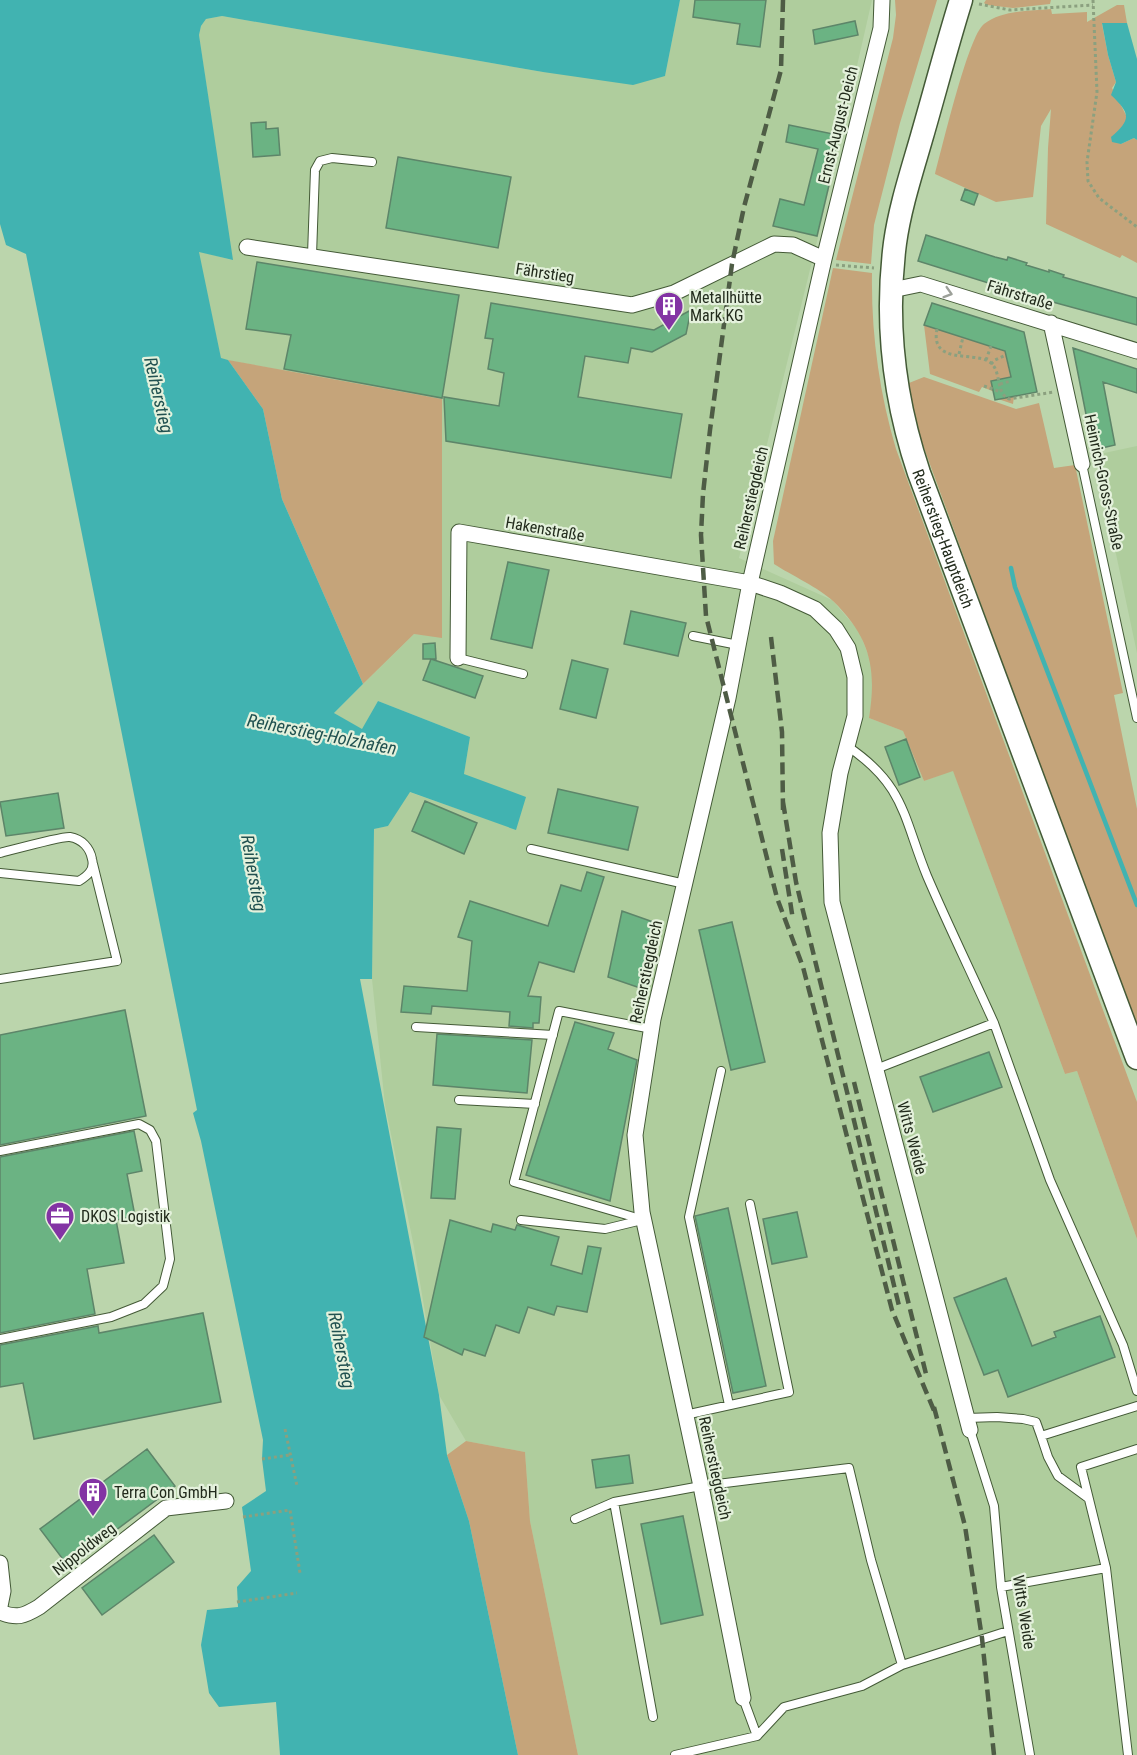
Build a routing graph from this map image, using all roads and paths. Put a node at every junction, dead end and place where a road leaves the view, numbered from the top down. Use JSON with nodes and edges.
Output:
{"nodes":[{"id":1,"x":882,"y":0,"type":"edge"},
{"id":2,"x":970,"y":2,"type":"edge"},
{"id":3,"x":1093,"y":2,"type":"edge"},
{"id":4,"x":372,"y":162,"type":"dead end"},
{"id":5,"x":1137,"y":227,"type":"edge"},
{"id":6,"x":247,"y":247,"type":"dead end"},
{"id":7,"x":312,"y":255,"type":"junction"},
{"id":8,"x":829,"y":262,"type":"junction"},
{"id":9,"x":871,"y":268,"type":"dead end"},
{"id":10,"x":892,"y":290,"type":"junction"},
{"id":11,"x":1051,"y":323,"type":"junction"},
{"id":12,"x":937,"y":329,"type":"dead end"},
{"id":13,"x":963,"y":337,"type":"dead end"},
{"id":14,"x":990,"y":346,"type":"dead end"},
{"id":15,"x":1137,"y":351,"type":"edge"},
{"id":16,"x":959,"y":354,"type":"junction"},
{"id":17,"x":1006,"y":355,"type":"dead end"},
{"id":18,"x":986,"y":360,"type":"junction"},
{"id":19,"x":991,"y":364,"type":"junction"},
{"id":20,"x":1011,"y":381,"type":"dead end"},
{"id":21,"x":1000,"y":384,"type":"junction"},
{"id":22,"x":984,"y":386,"type":"dead end"},
{"id":23,"x":1000,"y":392,"type":"junction"},
{"id":24,"x":1037,"y":395,"type":"dead end"},
{"id":25,"x":1082,"y":464,"type":"joint"},
{"id":26,"x":750,"y":583,"type":"junction"},
{"id":27,"x":693,"y":636,"type":"dead end"},
{"id":28,"x":738,"y":645,"type":"junction"},
{"id":29,"x":458,"y":658,"type":"joint"},
{"id":30,"x":523,"y":674,"type":"dead end"},
{"id":31,"x":1137,"y":718,"type":"edge"},
{"id":32,"x":847,"y":746,"type":"junction"},
{"id":33,"x":531,"y":849,"type":"dead end"},
{"id":34,"x":0,"y":853,"type":"edge"},
{"id":35,"x":93,"y":864,"type":"junction"},
{"id":36,"x":0,"y":873,"type":"edge"},
{"id":37,"x":685,"y":884,"type":"junction"},
{"id":38,"x":0,"y":980,"type":"edge"},
{"id":39,"x":994,"y":1023,"type":"junction"},
{"id":40,"x":416,"y":1026,"type":"dead end"},
{"id":41,"x":652,"y":1029,"type":"junction"},
{"id":42,"x":553,"y":1035,"type":"junction"},
{"id":43,"x":1137,"y":1058,"type":"edge"},
{"id":44,"x":876,"y":1069,"type":"junction"},
{"id":45,"x":722,"y":1071,"type":"dead end"},
{"id":46,"x":459,"y":1100,"type":"dead end"},
{"id":47,"x":535,"y":1104,"type":"junction"},
{"id":48,"x":0,"y":1151,"type":"edge"},
{"id":49,"x":750,"y":1204,"type":"dead end"},
{"id":50,"x":520,"y":1220,"type":"dead end"},
{"id":51,"x":644,"y":1220,"type":"junction"},
{"id":52,"x":0,"y":1340,"type":"edge"},
{"id":53,"x":1137,"y":1391,"type":"edge"},
{"id":54,"x":729,"y":1405,"type":"junction"},
{"id":55,"x":1137,"y":1406,"type":"edge"},
{"id":56,"x":686,"y":1415,"type":"junction"},
{"id":57,"x":968,"y":1424,"type":"junction"},
{"id":58,"x":285,"y":1429,"type":"dead end"},
{"id":59,"x":1041,"y":1436,"type":"junction"},
{"id":60,"x":1137,"y":1449,"type":"edge"},
{"id":61,"x":290,"y":1455,"type":"junction"},
{"id":62,"x":262,"y":1459,"type":"dead end"},
{"id":63,"x":297,"y":1486,"type":"dead end"},
{"id":64,"x":701,"y":1486,"type":"junction"},
{"id":65,"x":1088,"y":1498,"type":"junction"},
{"id":66,"x":226,"y":1501,"type":"dead end"},
{"id":67,"x":614,"y":1502,"type":"junction"},
{"id":68,"x":243,"y":1517,"type":"dead end"},
{"id":69,"x":575,"y":1518,"type":"dead end"},
{"id":70,"x":0,"y":1563,"type":"edge"},
{"id":71,"x":1106,"y":1568,"type":"junction"},
{"id":72,"x":300,"y":1572,"type":"dead end"},
{"id":73,"x":1001,"y":1587,"type":"junction"},
{"id":74,"x":297,"y":1593,"type":"dead end"},
{"id":75,"x":237,"y":1602,"type":"dead end"},
{"id":76,"x":0,"y":1606,"type":"edge"},
{"id":77,"x":0,"y":1612,"type":"edge"},
{"id":78,"x":1008,"y":1631,"type":"junction"},
{"id":79,"x":902,"y":1665,"type":"junction"},
{"id":80,"x":742,"y":1698,"type":"joint"},
{"id":81,"x":653,"y":1718,"type":"dead end"},
{"id":82,"x":757,"y":1736,"type":"junction"},
{"id":83,"x":675,"y":1755,"type":"edge"},
{"id":84,"x":1030,"y":1755,"type":"edge"},
{"id":85,"x":1128,"y":1755,"type":"edge"}],
"edges":[{"from":1,"to":8,"type":"street","name":"Ernst-August-Deich"},
{"from":2,"to":3,"type":"path"},
{"from":2,"to":10,"type":"main road","name":"Reiherstieg-Hauptdeich"},
{"from":3,"to":5,"type":"path"},
{"from":4,"to":7,"type":"lane"},
{"from":6,"to":7,"type":"street","name":"Fährstieg"},
{"from":7,"to":8,"type":"street","name":"Fährstieg"},
{"from":8,"to":9,"type":"path"},
{"from":8,"to":26,"type":"street","name":"Reiherstiegdeich"},
{"from":10,"to":11,"type":"street","name":"Fährstraße","one_way":true},
{"from":10,"to":43,"type":"main road","name":"Reiherstieg-Hauptdeich"},
{"from":11,"to":15,"type":"street","name":"Fährstraße"},
{"from":11,"to":25,"type":"street","name":"Heinrich-Gross-Straße"},
{"from":12,"to":16,"type":"path"},
{"from":13,"to":16,"type":"path"},
{"from":14,"to":18,"type":"path"},
{"from":16,"to":18,"type":"path"},
{"from":17,"to":19,"type":"path"},
{"from":18,"to":19,"type":"path"},
{"from":19,"to":21,"type":"path"},
{"from":20,"to":21,"type":"path"},
{"from":21,"to":23,"type":"path"},
{"from":22,"to":23,"type":"path"},
{"from":23,"to":24,"type":"path"},
{"from":25,"to":31,"type":"lane","name":"Heinrich-Gross-Straße"},
{"from":26,"to":28,"type":"street","name":"Reiherstiegdeich"},
{"from":26,"to":29,"type":"street","name":"Hakenstraße"},
{"from":26,"to":32,"type":"street","name":"Witts Weide"},
{"from":27,"to":28,"type":"lane"},
{"from":28,"to":37,"type":"street","name":"Reiherstiegdeich"},
{"from":29,"to":30,"type":"lane"},
{"from":32,"to":39,"type":"lane"},
{"from":32,"to":44,"type":"street","name":"Witts Weide"},
{"from":33,"to":37,"type":"lane"},
{"from":34,"to":35,"type":"lane"},
{"from":35,"to":36,"type":"lane"},
{"from":35,"to":38,"type":"lane"},
{"from":37,"to":41,"type":"street","name":"Reiherstiegdeich"},
{"from":39,"to":44,"type":"lane"},
{"from":39,"to":53,"type":"lane"},
{"from":40,"to":42,"type":"lane"},
{"from":41,"to":42,"type":"lane"},
{"from":41,"to":51,"type":"street","name":"Reiherstiegdeich"},
{"from":42,"to":47,"type":"lane"},
{"from":44,"to":57,"type":"street","name":"Witts Weide"},
{"from":45,"to":54,"type":"lane"},
{"from":46,"to":47,"type":"lane"},
{"from":47,"to":51,"type":"lane"},
{"from":48,"to":52,"type":"lane"},
{"from":49,"to":54,"type":"lane"},
{"from":50,"to":51,"type":"lane"},
{"from":51,"to":56,"type":"street","name":"Reiherstiegdeich"},
{"from":54,"to":56,"type":"lane"},
{"from":55,"to":59,"type":"lane"},
{"from":56,"to":64,"type":"street","name":"Reiherstiegdeich"},
{"from":57,"to":59,"type":"lane"},
{"from":57,"to":73,"type":"lane","name":"Witts Weide"},
{"from":58,"to":61,"type":"path"},
{"from":59,"to":65,"type":"lane"},
{"from":60,"to":65,"type":"lane"},
{"from":61,"to":62,"type":"path"},
{"from":61,"to":63,"type":"path"},
{"from":64,"to":67,"type":"lane"},
{"from":64,"to":79,"type":"lane"},
{"from":64,"to":80,"type":"street","name":"Reiherstiegdeich"},
{"from":65,"to":71,"type":"lane"},
{"from":66,"to":77,"type":"street","name":"Nippoldweg"},
{"from":67,"to":69,"type":"lane"},
{"from":67,"to":81,"type":"lane"},
{"from":68,"to":72,"type":"path"},
{"from":70,"to":76,"type":"street"},
{"from":71,"to":73,"type":"lane"},
{"from":71,"to":85,"type":"lane"},
{"from":73,"to":78,"type":"lane","name":"Witts Weide"},
{"from":74,"to":75,"type":"path"},
{"from":78,"to":79,"type":"lane"},
{"from":78,"to":84,"type":"lane","name":"Witts Weide"},
{"from":79,"to":82,"type":"lane"},
{"from":80,"to":82,"type":"lane"},
{"from":82,"to":83,"type":"lane"}]}
